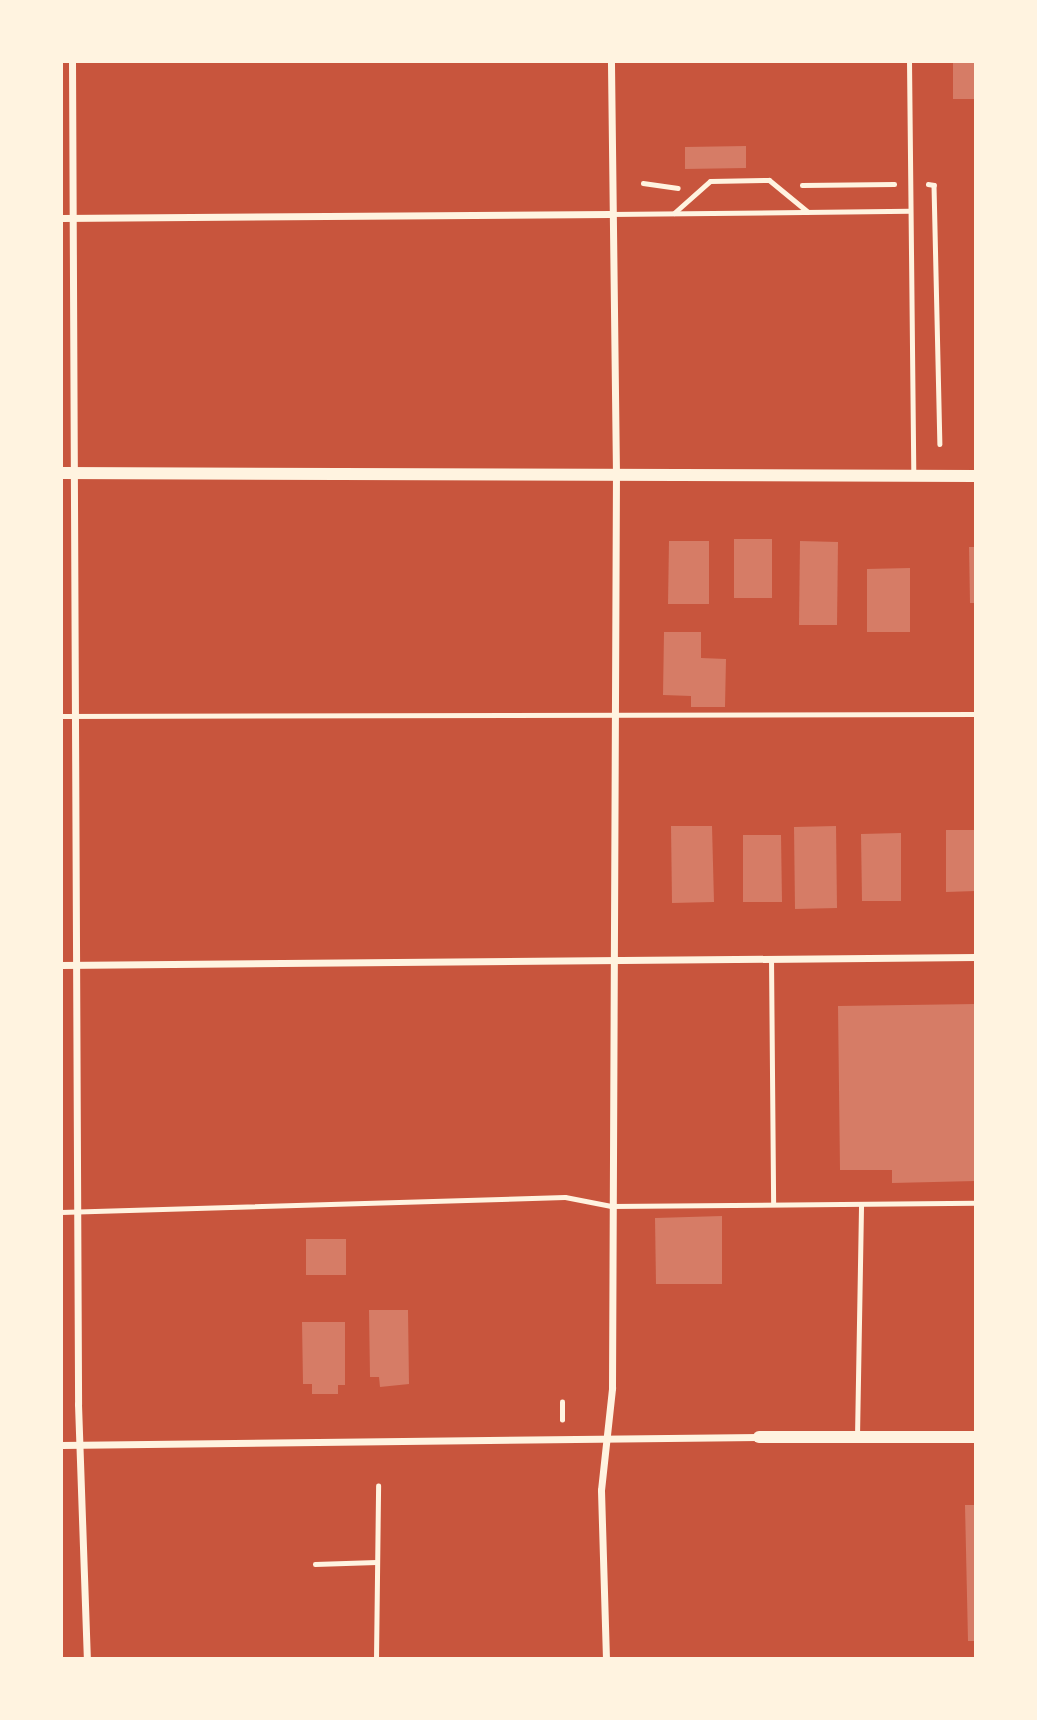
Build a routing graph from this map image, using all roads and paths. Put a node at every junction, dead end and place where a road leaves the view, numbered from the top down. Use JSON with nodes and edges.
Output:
{"nodes":[{"id":1,"x":72,"y":61,"type":"edge"},
{"id":2,"x":611,"y":61,"type":"edge"},
{"id":3,"x":909,"y":61,"type":"edge"},
{"id":4,"x":933,"y":185,"type":"dead end"},
{"id":5,"x":910,"y":211,"type":"junction"},
{"id":6,"x":808,"y":212,"type":"junction"},
{"id":7,"x":674,"y":213,"type":"junction"},
{"id":8,"x":610,"y":214,"type":"junction"},
{"id":9,"x":61,"y":218,"type":"edge"},
{"id":10,"x":74,"y":218,"type":"junction"},
{"id":11,"x":940,"y":444,"type":"dead end"},
{"id":12,"x":61,"y":473,"type":"edge"},
{"id":13,"x":76,"y":474,"type":"junction"},
{"id":14,"x":616,"y":474,"type":"junction"},
{"id":15,"x":913,"y":475,"type":"junction"},
{"id":16,"x":976,"y":477,"type":"edge"},
{"id":17,"x":976,"y":714,"type":"edge"},
{"id":18,"x":61,"y":716,"type":"edge"},
{"id":19,"x":77,"y":716,"type":"junction"},
{"id":20,"x":612,"y":718,"type":"junction"},
{"id":21,"x":976,"y":957,"type":"edge"},
{"id":22,"x":610,"y":958,"type":"junction"},
{"id":23,"x":771,"y":958,"type":"junction"},
{"id":24,"x":61,"y":965,"type":"edge"},
{"id":25,"x":80,"y":965,"type":"junction"},
{"id":26,"x":976,"y":1203,"type":"edge"},
{"id":27,"x":773,"y":1204,"type":"junction"},
{"id":28,"x":861,"y":1204,"type":"junction"},
{"id":29,"x":611,"y":1206,"type":"junction"},
{"id":30,"x":61,"y":1212,"type":"edge"},
{"id":31,"x":81,"y":1212,"type":"junction"},
{"id":32,"x":562,"y":1402,"type":"dead end"},
{"id":33,"x":562,"y":1420,"type":"dead end"},
{"id":34,"x":759,"y":1437,"type":"joint"},
{"id":35,"x":858,"y":1437,"type":"junction"},
{"id":36,"x":976,"y":1437,"type":"edge"},
{"id":37,"x":608,"y":1438,"type":"junction"},
{"id":38,"x":61,"y":1445,"type":"edge"},
{"id":39,"x":83,"y":1445,"type":"junction"},
{"id":40,"x":378,"y":1486,"type":"dead end"},
{"id":41,"x":374,"y":1562,"type":"junction"},
{"id":42,"x":315,"y":1563,"type":"dead end"},
{"id":43,"x":87,"y":1659,"type":"edge"},
{"id":44,"x":376,"y":1659,"type":"edge"},
{"id":45,"x":606,"y":1659,"type":"edge"}],
"edges":[{"from":1,"to":10,"type":"street"},
{"from":2,"to":8,"type":"street"},
{"from":3,"to":5,"type":"lane"},
{"from":4,"to":11,"type":"path"},
{"from":5,"to":6,"type":"lane"},
{"from":5,"to":15,"type":"lane"},
{"from":6,"to":7,"type":"lane"},
{"from":6,"to":7,"type":"lane"},
{"from":7,"to":8,"type":"lane"},
{"from":8,"to":10,"type":"street"},
{"from":8,"to":14,"type":"street"},
{"from":9,"to":10,"type":"street"},
{"from":10,"to":13,"type":"street"},
{"from":12,"to":13,"type":"street"},
{"from":13,"to":14,"type":"street"},
{"from":13,"to":19,"type":"street"},
{"from":14,"to":15,"type":"street"},
{"from":14,"to":20,"type":"street"},
{"from":15,"to":16,"type":"street"},
{"from":17,"to":20,"type":"lane"},
{"from":18,"to":19,"type":"lane"},
{"from":19,"to":20,"type":"lane"},
{"from":19,"to":25,"type":"street"},
{"from":20,"to":22,"type":"street"},
{"from":21,"to":23,"type":"street"},
{"from":22,"to":23,"type":"street"},
{"from":22,"to":25,"type":"street"},
{"from":22,"to":29,"type":"street"},
{"from":23,"to":27,"type":"lane"},
{"from":24,"to":25,"type":"street"},
{"from":25,"to":31,"type":"street"},
{"from":26,"to":28,"type":"lane"},
{"from":27,"to":28,"type":"lane"},
{"from":27,"to":29,"type":"lane"},
{"from":28,"to":35,"type":"lane"},
{"from":29,"to":31,"type":"lane"},
{"from":29,"to":37,"type":"street"},
{"from":30,"to":31,"type":"lane"},
{"from":31,"to":39,"type":"street"},
{"from":32,"to":33,"type":"path"},
{"from":34,"to":35,"type":"street"},
{"from":34,"to":37,"type":"street"},
{"from":35,"to":36,"type":"street"},
{"from":37,"to":39,"type":"street"},
{"from":37,"to":45,"type":"street"},
{"from":38,"to":39,"type":"street"},
{"from":39,"to":43,"type":"street"},
{"from":40,"to":41,"type":"path"},
{"from":41,"to":42,"type":"path"},
{"from":41,"to":44,"type":"path"}]}
